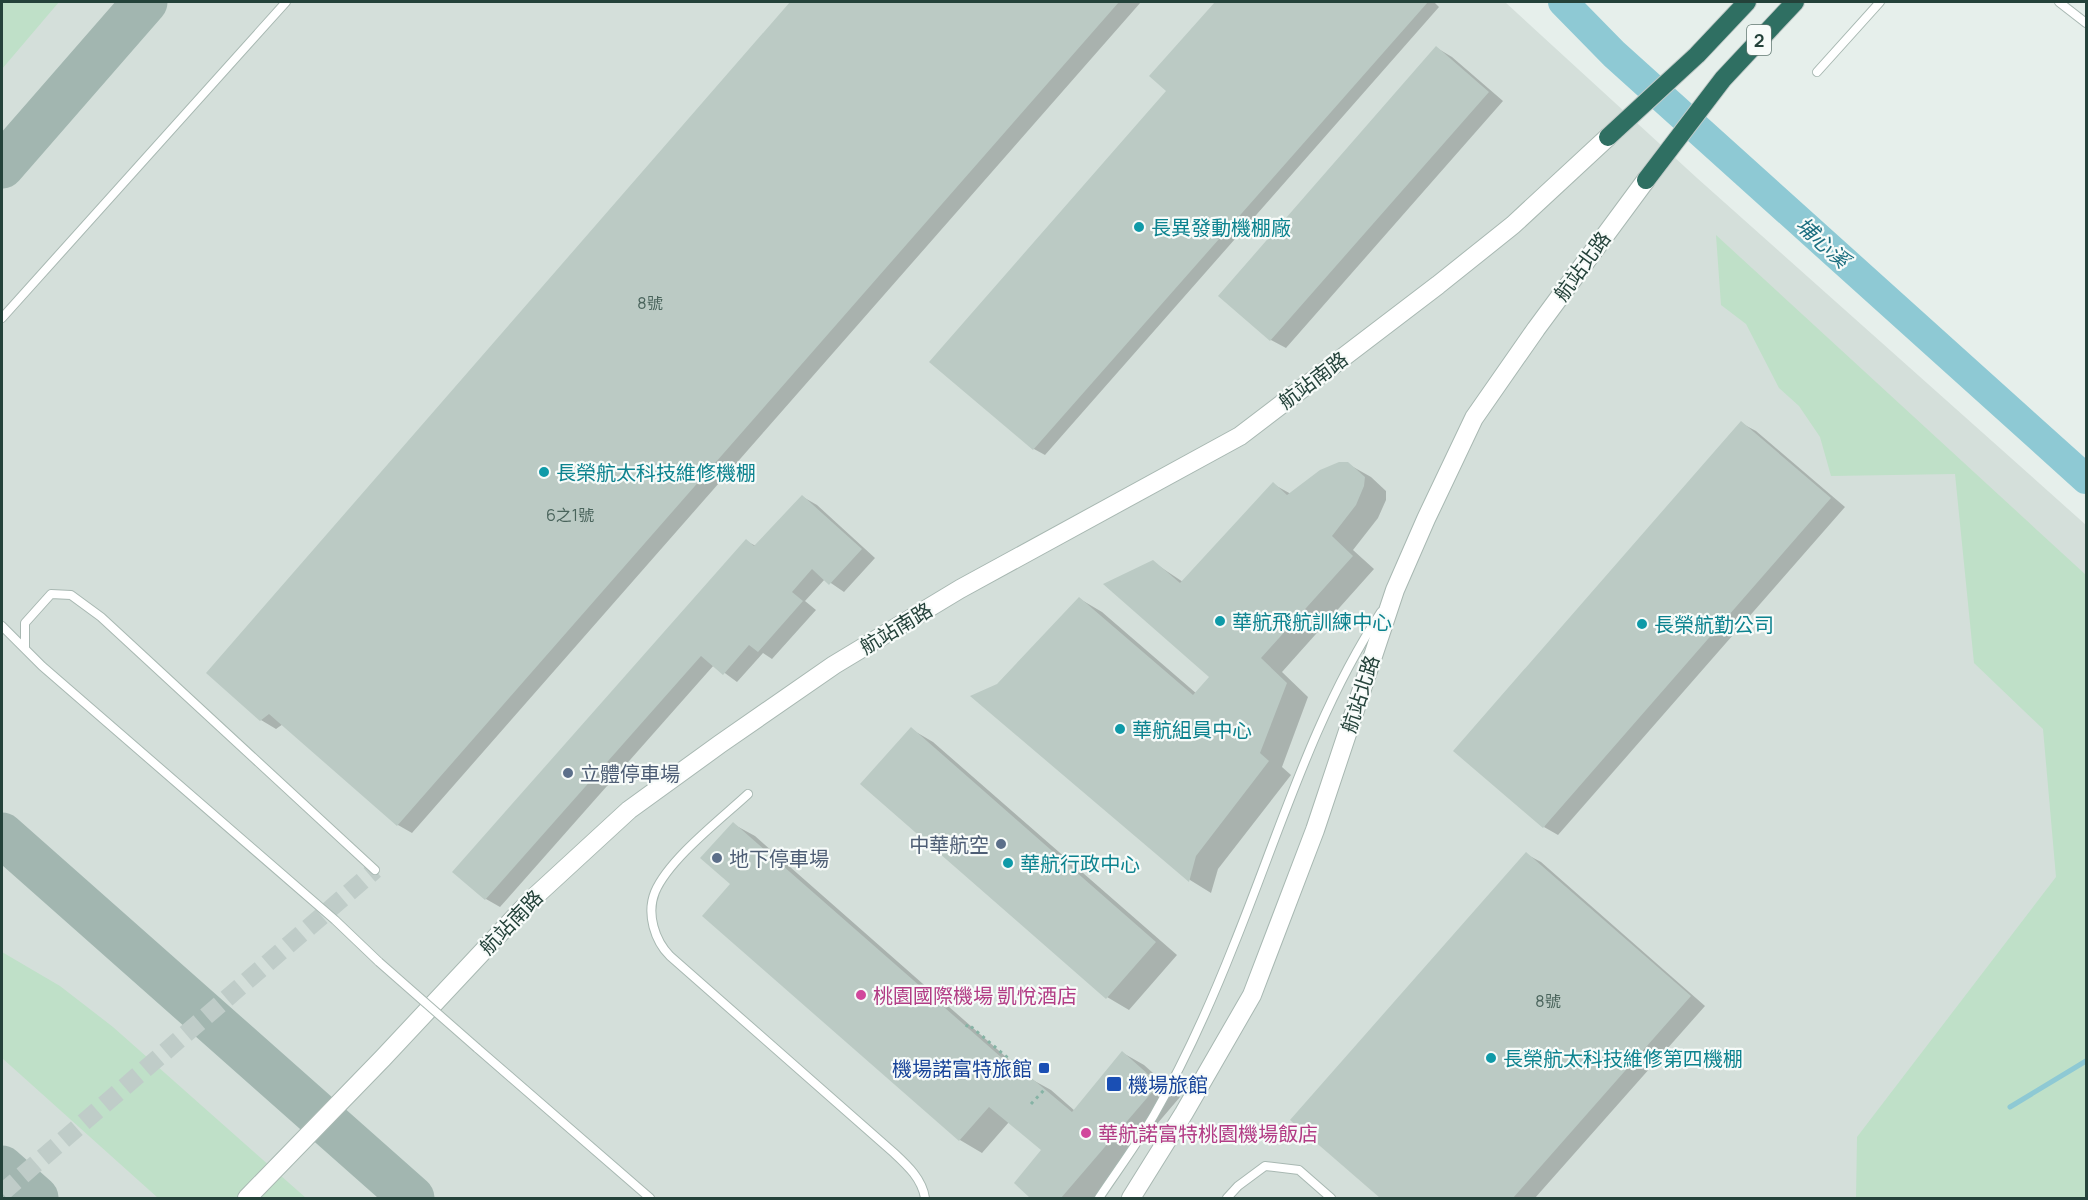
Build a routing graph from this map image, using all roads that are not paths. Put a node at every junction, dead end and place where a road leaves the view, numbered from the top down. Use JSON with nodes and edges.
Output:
{"nodes":[{"id":1,"x":286,"y":2,"type":"edge"},
{"id":2,"x":1747,"y":2,"type":"edge"},
{"id":3,"x":1795,"y":2,"type":"edge"},
{"id":4,"x":1880,"y":2,"type":"edge"},
{"id":5,"x":2059,"y":2,"type":"edge"},
{"id":6,"x":2086,"y":23,"type":"edge"},
{"id":7,"x":1817,"y":72,"type":"dead end"},
{"id":8,"x":1608,"y":136,"type":"joint"},
{"id":9,"x":1646,"y":180,"type":"joint"},
{"id":10,"x":2,"y":318,"type":"edge"},
{"id":11,"x":1395,"y":590,"type":"junction"},
{"id":12,"x":2,"y":626,"type":"edge"},
{"id":13,"x":25,"y":648,"type":"junction"},
{"id":14,"x":748,"y":794,"type":"dead end"},
{"id":15,"x":375,"y":870,"type":"dead end"},
{"id":16,"x":247,"y":1198,"type":"edge"},
{"id":17,"x":650,"y":1198,"type":"edge"},
{"id":18,"x":925,"y":1198,"type":"edge"},
{"id":19,"x":1099,"y":1198,"type":"edge"},
{"id":20,"x":1131,"y":1198,"type":"edge"},
{"id":21,"x":1227,"y":1198,"type":"edge"},
{"id":22,"x":1331,"y":1198,"type":"edge"}],
"edges":[{"from":1,"to":10,"type":"lane"},
{"from":2,"to":8,"type":"highway","number":"2"},
{"from":3,"to":9,"type":"highway","number":"2"},
{"from":4,"to":7,"type":"lane"},
{"from":5,"to":6,"type":"lane"},
{"from":8,"to":16,"type":"street","name":"航站南路"},
{"from":9,"to":11,"type":"street","name":"航站北路"},
{"from":11,"to":19,"type":"lane"},
{"from":11,"to":20,"type":"street","name":"航站北路"},
{"from":12,"to":13,"type":"lane"},
{"from":13,"to":15,"type":"lane"},
{"from":13,"to":17,"type":"lane","bridge":true},
{"from":14,"to":18,"type":"lane"},
{"from":21,"to":22,"type":"lane"}]}
